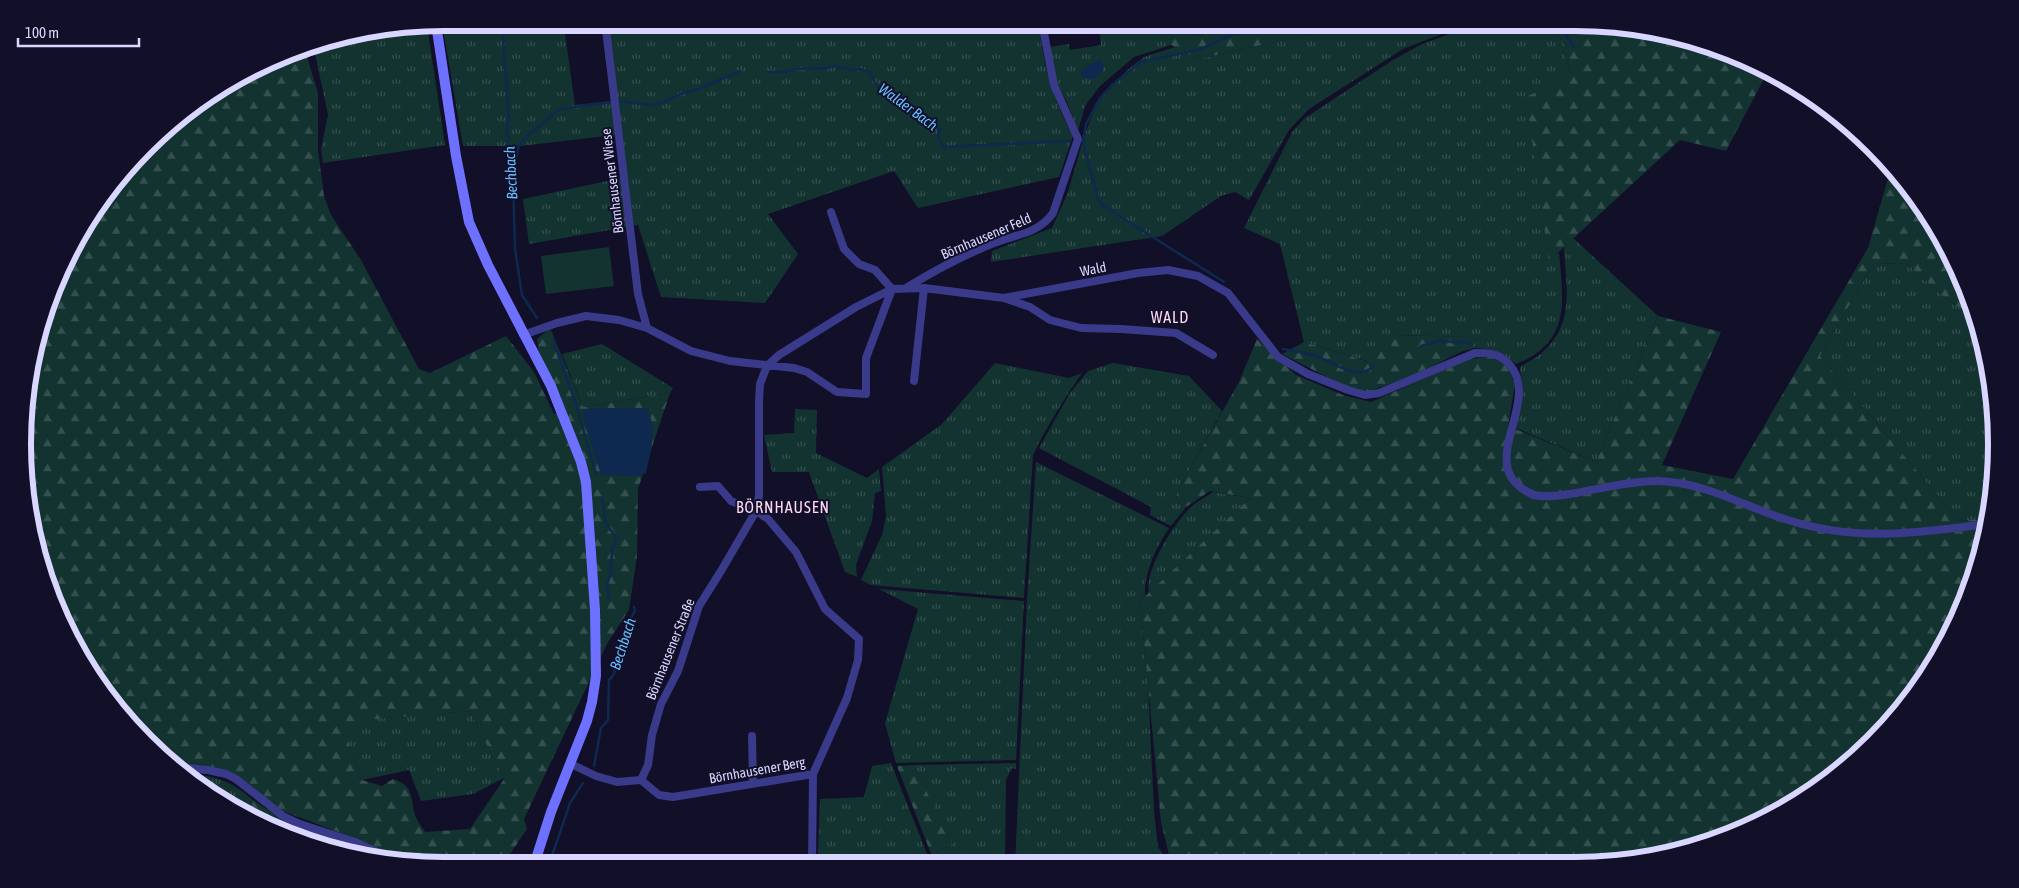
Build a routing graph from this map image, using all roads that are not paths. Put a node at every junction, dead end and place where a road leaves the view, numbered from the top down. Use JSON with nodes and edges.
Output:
{"nodes":[{"id":1,"x":437,"y":31,"type":"edge"},
{"id":2,"x":606,"y":31,"type":"edge"},
{"id":3,"x":1044,"y":31,"type":"edge"},
{"id":4,"x":831,"y":212,"type":"dead end"},
{"id":5,"x":906,"y":288,"type":"junction"},
{"id":6,"x":924,"y":288,"type":"junction"},
{"id":7,"x":892,"y":289,"type":"junction"},
{"id":8,"x":1004,"y":298,"type":"junction"},
{"id":9,"x":647,"y":328,"type":"junction"},
{"id":10,"x":524,"y":335,"type":"junction"},
{"id":11,"x":1212,"y":355,"type":"dead end"},
{"id":12,"x":767,"y":366,"type":"junction"},
{"id":13,"x":914,"y":381,"type":"dead end"},
{"id":14,"x":700,"y":487,"type":"dead end"},
{"id":15,"x":756,"y":510,"type":"junction"},
{"id":16,"x":1980,"y":525,"type":"edge"},
{"id":17,"x":752,"y":736,"type":"dead end"},
{"id":18,"x":572,"y":761,"type":"junction"},
{"id":19,"x":190,"y":768,"type":"edge"},
{"id":20,"x":814,"y":774,"type":"junction"},
{"id":21,"x":641,"y":780,"type":"junction"},
{"id":22,"x":753,"y":784,"type":"junction"},
{"id":23,"x":373,"y":851,"type":"edge"},
{"id":24,"x":537,"y":857,"type":"edge"},
{"id":25,"x":812,"y":857,"type":"edge"}],
"edges":[{"from":1,"to":10,"type":"main road"},
{"from":2,"to":9,"type":"street","name":"Börnhausener Wiese"},
{"from":3,"to":5,"type":"street","name":"Börnhausener Feld"},
{"from":4,"to":7,"type":"street"},
{"from":5,"to":6,"type":"street"},
{"from":5,"to":7,"type":"street"},
{"from":6,"to":8,"type":"street"},
{"from":6,"to":13,"type":"street"},
{"from":7,"to":12,"type":"street"},
{"from":7,"to":12,"type":"street"},
{"from":8,"to":11,"type":"street"},
{"from":8,"to":16,"type":"street","name":"Wald"},
{"from":9,"to":10,"type":"street"},
{"from":9,"to":12,"type":"street"},
{"from":10,"to":18,"type":"main road"},
{"from":12,"to":15,"type":"street","name":"Börnhausener Straße"},
{"from":14,"to":15,"type":"street"},
{"from":15,"to":20,"type":"street","name":"Börnhausener Berg"},
{"from":15,"to":21,"type":"street","name":"Börnhausener Straße"},
{"from":17,"to":22,"type":"street"},
{"from":18,"to":21,"type":"street"},
{"from":18,"to":24,"type":"main road"},
{"from":19,"to":23,"type":"street"},
{"from":20,"to":22,"type":"street","name":"Börnhausener Berg"},
{"from":20,"to":25,"type":"street"},
{"from":21,"to":22,"type":"street","name":"Börnhausener Berg"}]}
